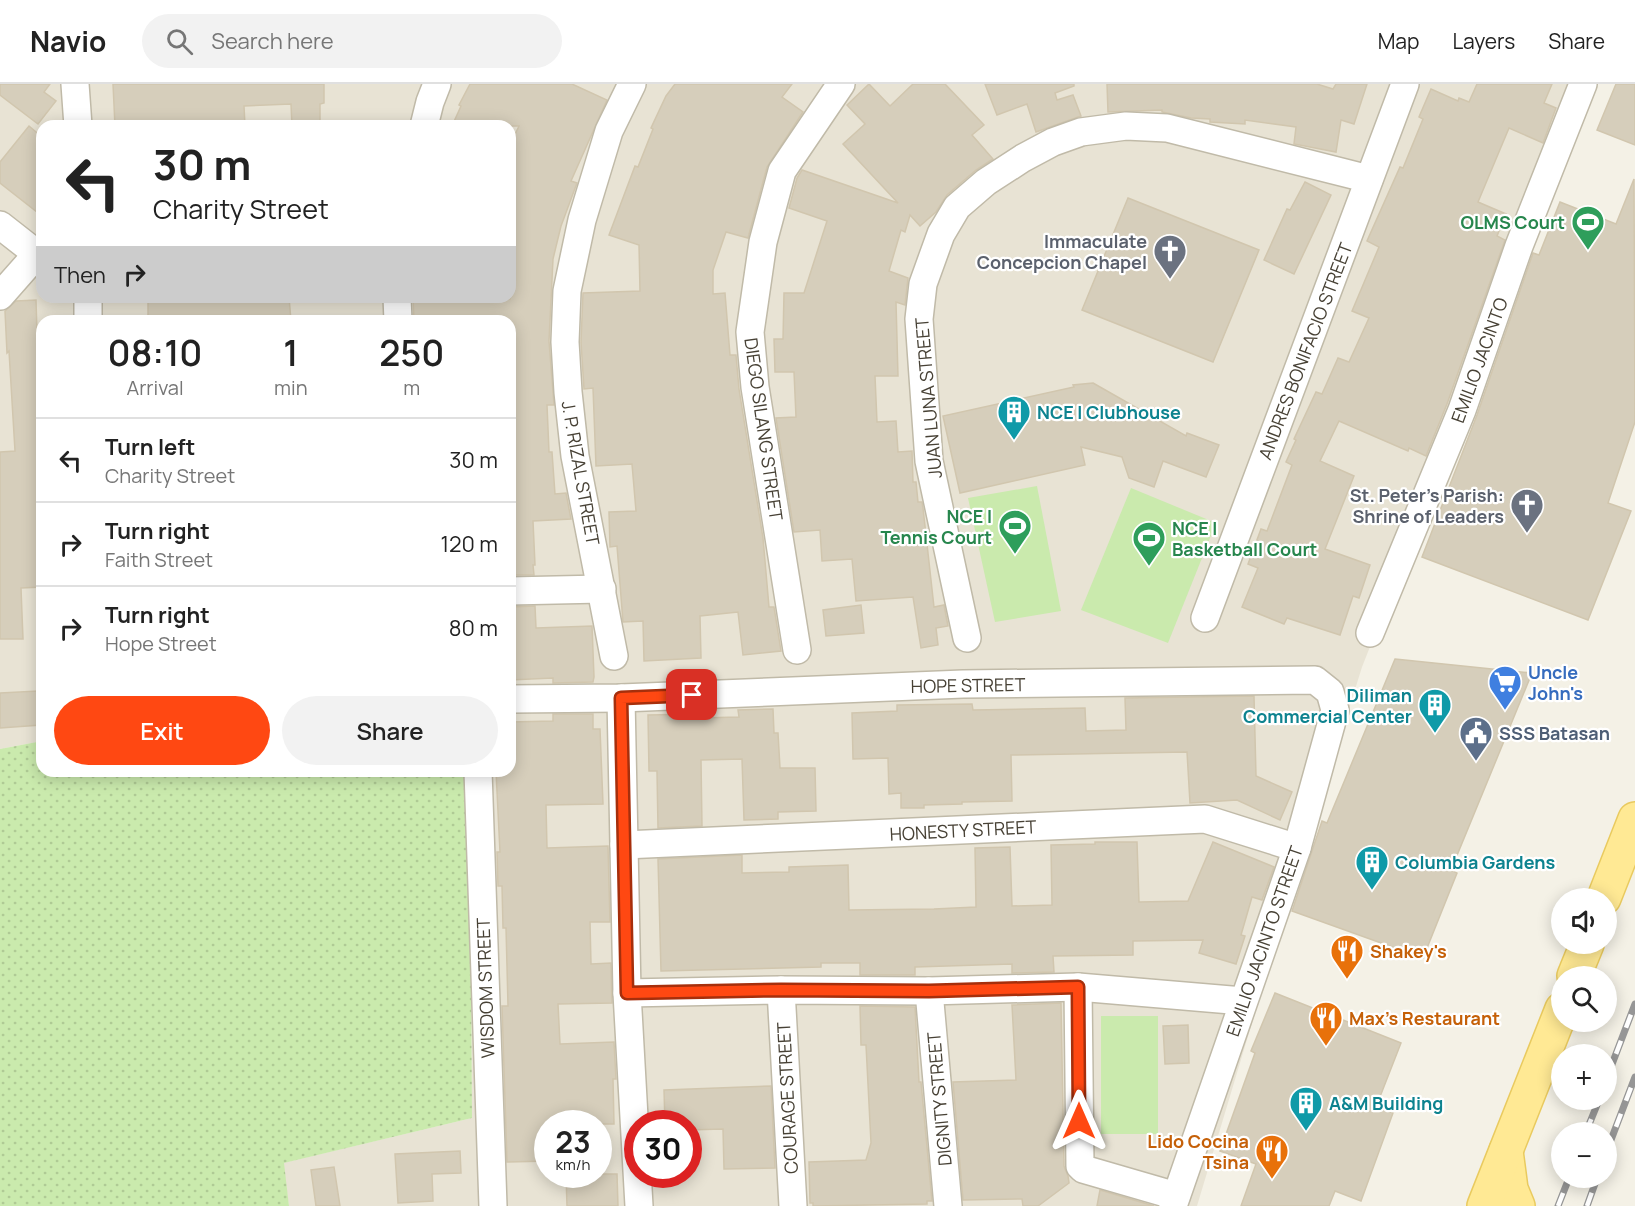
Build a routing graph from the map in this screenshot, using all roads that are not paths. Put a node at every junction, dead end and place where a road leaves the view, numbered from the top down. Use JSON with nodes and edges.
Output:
{"nodes":[{"id":1,"x":75,"y":84,"type":"edge"},
{"id":2,"x":437,"y":84,"type":"edge"},
{"id":3,"x":632,"y":84,"type":"edge"},
{"id":4,"x":841,"y":84,"type":"edge"},
{"id":5,"x":1405,"y":84,"type":"edge"},
{"id":6,"x":1582,"y":84,"type":"edge"},
{"id":7,"x":78,"y":120,"type":"edge"},
{"id":8,"x":426,"y":120,"type":"edge"},
{"id":9,"x":1369,"y":179,"type":"junction"},
{"id":10,"x":0,"y":225,"type":"edge"},
{"id":11,"x":36,"y":250,"type":"edge"},
{"id":12,"x":36,"y":257,"type":"edge"},
{"id":13,"x":0,"y":296,"type":"edge"},
{"id":14,"x":602,"y":589,"type":"junction"},
{"id":15,"x":516,"y":591,"type":"edge"},
{"id":16,"x":1205,"y":618,"type":"dead end"},
{"id":17,"x":1370,"y":633,"type":"dead end"},
{"id":18,"x":967,"y":638,"type":"dead end"},
{"id":19,"x":797,"y":650,"type":"dead end"},
{"id":20,"x":614,"y":656,"type":"dead end"},
{"id":21,"x":1316,"y":680,"type":"joint"},
{"id":22,"x":621,"y":698,"type":"junction"},
{"id":23,"x":516,"y":699,"type":"edge"},
{"id":24,"x":478,"y":777,"type":"edge"},
{"id":25,"x":1635,"y":819,"type":"edge"},
{"id":26,"x":624,"y":845,"type":"junction"},
{"id":27,"x":1297,"y":848,"type":"junction"},
{"id":28,"x":1608,"y":888,"type":"edge"},
{"id":29,"x":1078,"y":987,"type":"junction"},
{"id":30,"x":781,"y":990,"type":"junction"},
{"id":31,"x":929,"y":991,"type":"junction"},
{"id":32,"x":627,"y":993,"type":"junction"},
{"id":33,"x":1243,"y":1001,"type":"junction"},
{"id":34,"x":1553,"y":1032,"type":"edge"},
{"id":35,"x":1506,"y":1151,"type":"junction"},
{"id":36,"x":1174,"y":1201,"type":"edge"},
{"id":37,"x":493,"y":1206,"type":"edge"},
{"id":38,"x":639,"y":1206,"type":"edge"},
{"id":39,"x":793,"y":1206,"type":"edge"},
{"id":40,"x":948,"y":1206,"type":"edge"},
{"id":41,"x":1484,"y":1206,"type":"edge"},
{"id":42,"x":1518,"y":1206,"type":"edge"}],
"edges":[{"from":1,"to":7,"type":"street"},
{"from":2,"to":8,"type":"street"},
{"from":3,"to":14,"type":"street","name":"J. P. RIZAL STREET"},
{"from":4,"to":19,"type":"street","name":"DIEGO SILANG STREET"},
{"from":5,"to":9,"type":"street","name":"ANDRES BONIFACIO STREET"},
{"from":6,"to":17,"type":"street","name":"EMILIO JACINTO"},
{"from":9,"to":16,"type":"street","name":"ANDRES BONIFACIO STREET"},
{"from":9,"to":18,"type":"street","name":"JUAN LUNA STREET"},
{"from":10,"to":11,"type":"street"},
{"from":12,"to":13,"type":"street"},
{"from":14,"to":15,"type":"street"},
{"from":14,"to":20,"type":"street","name":"J. P. RIZAL STREET"},
{"from":21,"to":22,"type":"street","name":"HOPE STREET"},
{"from":21,"to":27,"type":"street","name":"EMILIO JACINTO STREET"},
{"from":22,"to":23,"type":"street"},
{"from":22,"to":26,"type":"street"},
{"from":24,"to":37,"type":"street","name":"WISDOM STREET"},
{"from":25,"to":28,"type":"main road"},
{"from":26,"to":27,"type":"street","name":"HONESTY STREET"},
{"from":26,"to":32,"type":"street"},
{"from":27,"to":33,"type":"street","name":"EMILIO JACINTO STREET"},
{"from":29,"to":31,"type":"street"},
{"from":29,"to":33,"type":"street"},
{"from":29,"to":36,"type":"street"},
{"from":30,"to":31,"type":"street"},
{"from":30,"to":32,"type":"street"},
{"from":30,"to":39,"type":"street","name":"COURAGE STREET"},
{"from":31,"to":40,"type":"street","name":"DIGNITY STREET"},
{"from":32,"to":38,"type":"street"},
{"from":33,"to":36,"type":"street","name":"EMILIO JACINTO STREET"},
{"from":34,"to":35,"type":"main road"},
{"from":35,"to":41,"type":"main road"},
{"from":35,"to":42,"type":"main road"}]}
